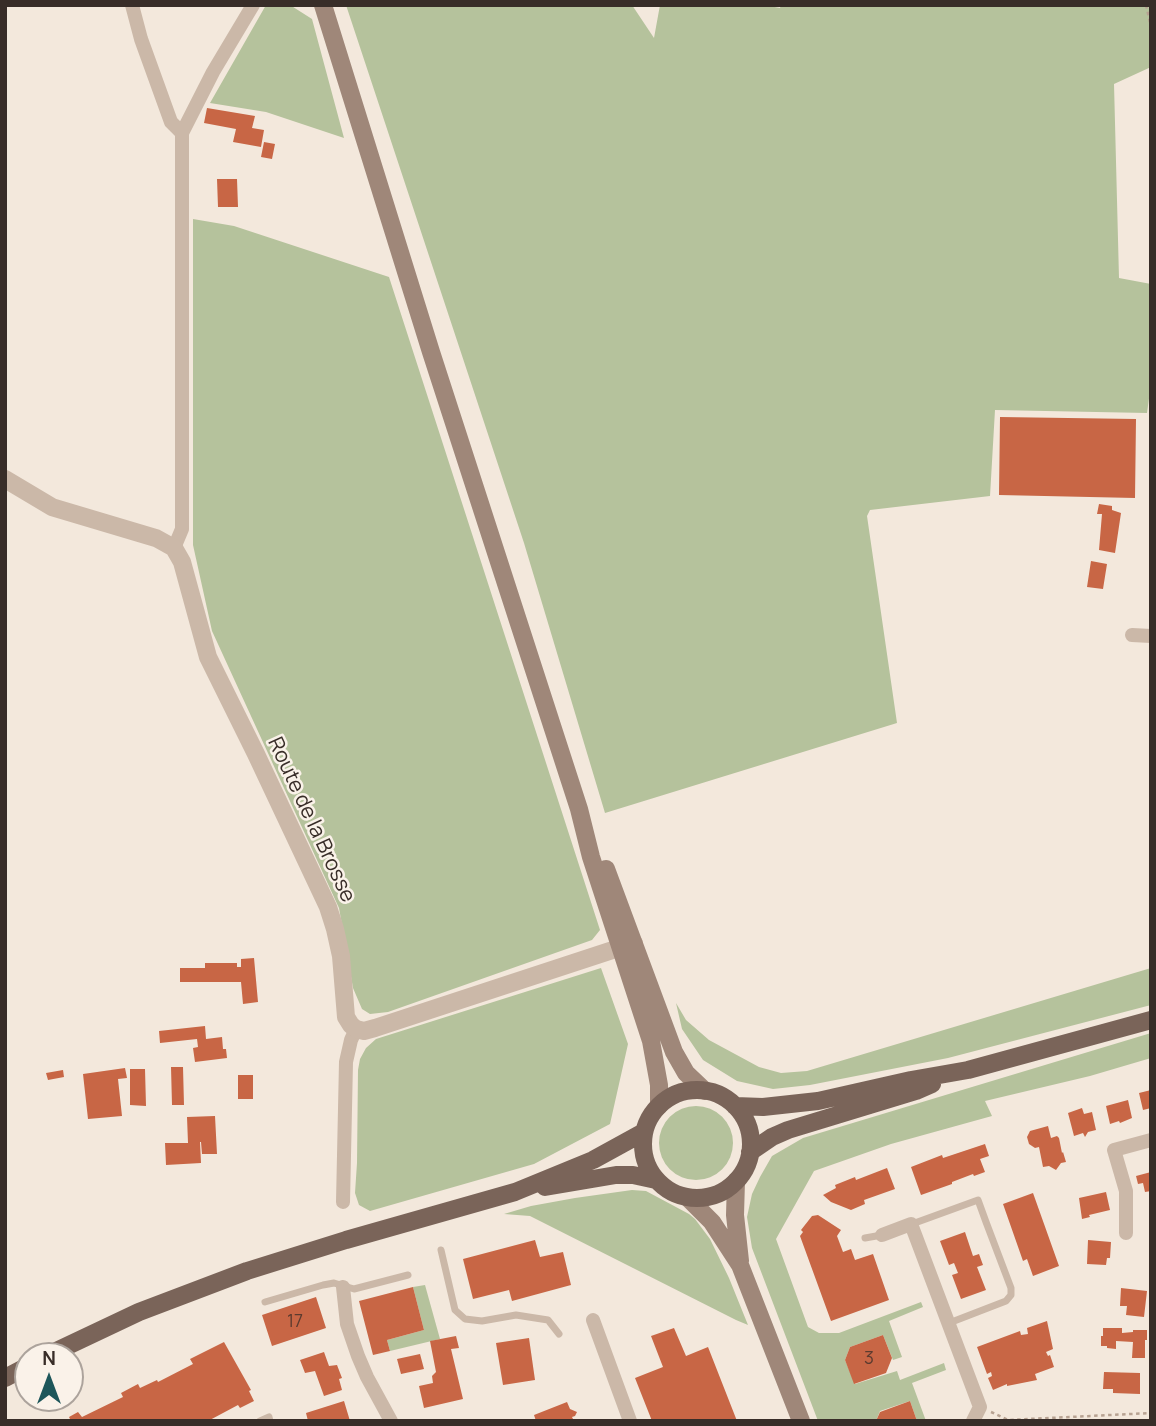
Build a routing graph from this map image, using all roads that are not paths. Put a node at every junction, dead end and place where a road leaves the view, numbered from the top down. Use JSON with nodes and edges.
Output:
{"nodes":[{"id":1,"x":132,"y":5,"type":"edge"},
{"id":2,"x":253,"y":5,"type":"edge"},
{"id":3,"x":323,"y":5,"type":"edge"},
{"id":4,"x":181,"y":133,"type":"junction"},
{"id":5,"x":5,"y":479,"type":"edge"},
{"id":6,"x":174,"y":548,"type":"junction"},
{"id":7,"x":1132,"y":635,"type":"dead end"},
{"id":8,"x":1151,"y":636,"type":"edge"},
{"id":9,"x":627,"y":945,"type":"junction"},
{"id":10,"x":1151,"y":1020,"type":"edge"},
{"id":11,"x":356,"y":1030,"type":"junction"},
{"id":12,"x":968,"y":1070,"type":"junction"},
{"id":13,"x":705,"y":1091,"type":"junction"},
{"id":14,"x":734,"y":1106,"type":"junction"},
{"id":15,"x":659,"y":1107,"type":"junction"},
{"id":16,"x":644,"y":1132,"type":"junction"},
{"id":17,"x":1151,"y":1140,"type":"edge"},
{"id":18,"x":750,"y":1152,"type":"junction"},
{"id":19,"x":656,"y":1180,"type":"junction"},
{"id":20,"x":736,"y":1181,"type":"junction"},
{"id":21,"x":516,"y":1192,"type":"junction"},
{"id":22,"x":688,"y":1198,"type":"junction"},
{"id":23,"x":343,"y":1202,"type":"dead end"},
{"id":24,"x":911,"y":1224,"type":"junction"},
{"id":25,"x":1126,"y":1233,"type":"dead end"},
{"id":26,"x":882,"y":1235,"type":"joint"},
{"id":27,"x":865,"y":1238,"type":"dead end"},
{"id":28,"x":441,"y":1251,"type":"dead end"},
{"id":29,"x":740,"y":1265,"type":"junction"},
{"id":30,"x":408,"y":1275,"type":"dead end"},
{"id":31,"x":343,"y":1287,"type":"junction"},
{"id":32,"x":265,"y":1302,"type":"dead end"},
{"id":33,"x":593,"y":1320,"type":"dead end"},
{"id":34,"x":949,"y":1323,"type":"junction"},
{"id":35,"x":558,"y":1334,"type":"dead end"},
{"id":36,"x":76,"y":1342,"type":"edge"},
{"id":37,"x":260,"y":1421,"type":"edge"},
{"id":38,"x":270,"y":1421,"type":"edge"},
{"id":39,"x":391,"y":1421,"type":"edge"},
{"id":40,"x":630,"y":1421,"type":"edge"},
{"id":41,"x":801,"y":1421,"type":"edge"},
{"id":42,"x":973,"y":1421,"type":"edge"}],
"edges":[{"from":1,"to":4,"type":"street"},
{"from":2,"to":4,"type":"street"},
{"from":3,"to":9,"type":"main road"},
{"from":4,"to":6,"type":"street"},
{"from":5,"to":6,"type":"street"},
{"from":6,"to":11,"type":"street","name":"Route de la Brosse"},
{"from":7,"to":8,"type":"street"},
{"from":9,"to":11,"type":"street"},
{"from":9,"to":13,"type":"main road"},
{"from":9,"to":15,"type":"main road"},
{"from":10,"to":12,"type":"main road"},
{"from":11,"to":23,"type":"street"},
{"from":12,"to":14,"type":"main road"},
{"from":12,"to":18,"type":"main road"},
{"from":13,"to":14,"type":"main road"},
{"from":13,"to":15,"type":"main road"},
{"from":14,"to":18,"type":"main road"},
{"from":15,"to":16,"type":"main road"},
{"from":16,"to":19,"type":"main road"},
{"from":16,"to":21,"type":"main road"},
{"from":17,"to":25,"type":"street"},
{"from":18,"to":20,"type":"main road"},
{"from":19,"to":21,"type":"main road"},
{"from":19,"to":22,"type":"main road"},
{"from":20,"to":22,"type":"main road"},
{"from":20,"to":29,"type":"main road"},
{"from":21,"to":36,"type":"main road"},
{"from":22,"to":29,"type":"main road"},
{"from":24,"to":26,"type":"street"},
{"from":24,"to":34,"type":"street"},
{"from":24,"to":34,"type":"lane"},
{"from":26,"to":27,"type":"lane"},
{"from":28,"to":35,"type":"lane"},
{"from":29,"to":41,"type":"main road"},
{"from":30,"to":31,"type":"lane"},
{"from":31,"to":32,"type":"lane"},
{"from":31,"to":39,"type":"street"},
{"from":33,"to":40,"type":"street"},
{"from":34,"to":42,"type":"street"},
{"from":37,"to":38,"type":"lane"}]}
